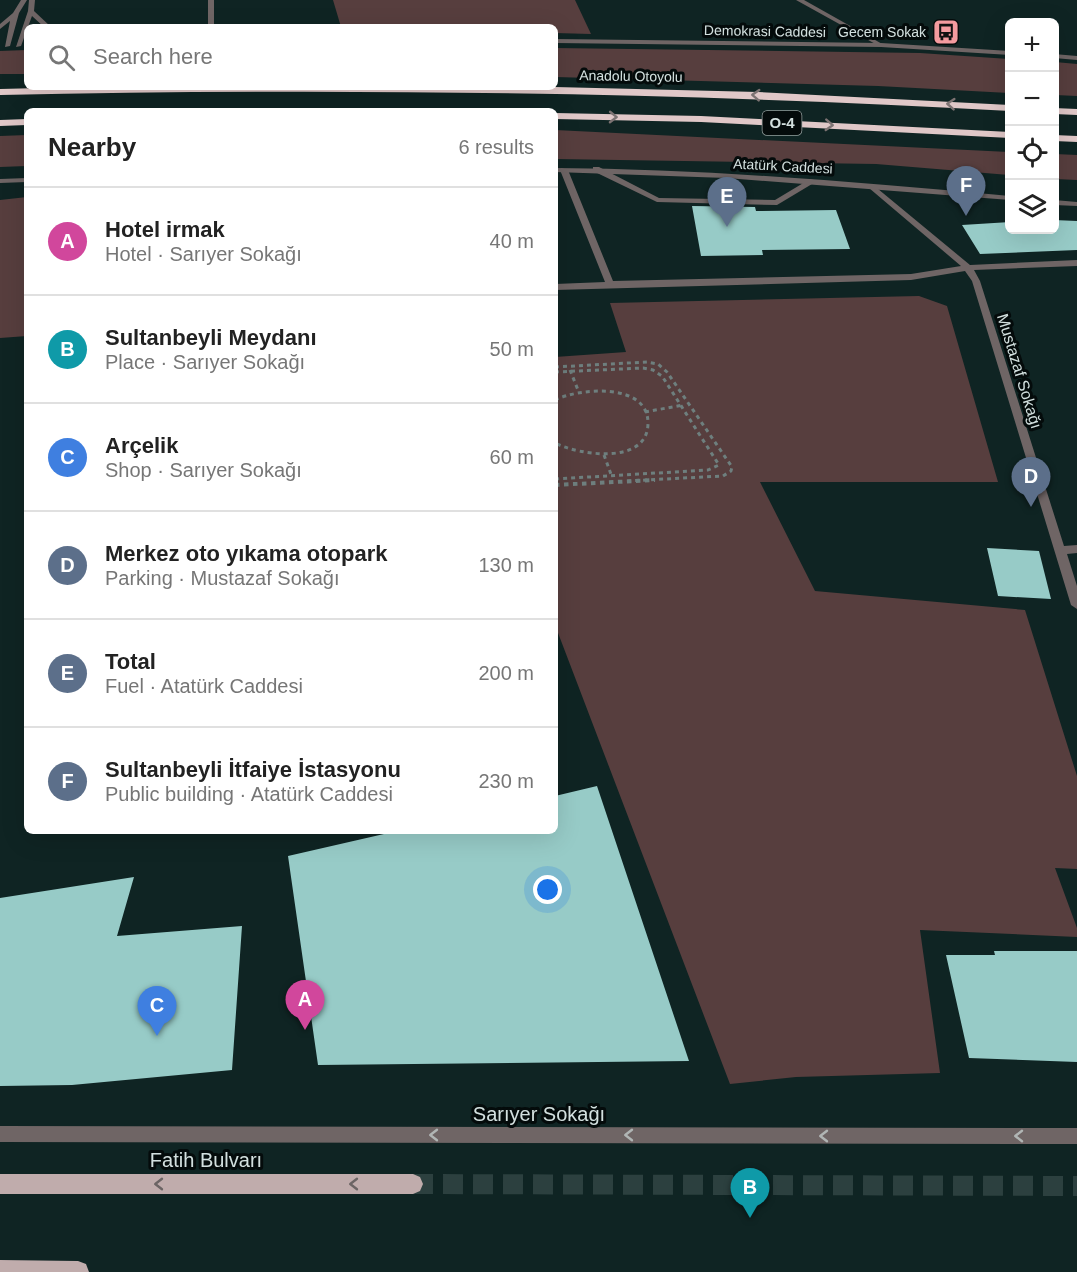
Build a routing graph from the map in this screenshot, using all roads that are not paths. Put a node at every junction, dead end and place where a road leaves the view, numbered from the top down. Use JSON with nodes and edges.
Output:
{"nodes":[{"id":1,"x":24,"y":0,"type":"edge"},
{"id":2,"x":32,"y":0,"type":"edge"},
{"id":3,"x":211,"y":0,"type":"edge"},
{"id":4,"x":802,"y":0,"type":"edge"},
{"id":5,"x":31,"y":11,"type":"junction"},
{"id":6,"x":16,"y":13,"type":"junction"},
{"id":7,"x":26,"y":24,"type":"edge"},
{"id":8,"x":45,"y":24,"type":"edge"},
{"id":9,"x":211,"y":24,"type":"edge"},
{"id":10,"x":0,"y":27,"type":"edge"},
{"id":11,"x":24,"y":30,"type":"edge"},
{"id":12,"x":558,"y":41,"type":"edge"},
{"id":13,"x":24,"y":45,"type":"edge"},
{"id":14,"x":881,"y":45,"type":"junction"},
{"id":15,"x":3,"y":46,"type":"edge"},
{"id":16,"x":18,"y":46,"type":"junction"},
{"id":17,"x":1005,"y":53,"type":"edge"},
{"id":18,"x":1059,"y":56,"type":"edge"},
{"id":19,"x":1077,"y":58,"type":"edge"},
{"id":20,"x":0,"y":81,"type":"edge"},
{"id":21,"x":24,"y":81,"type":"edge"},
{"id":22,"x":558,"y":89,"type":"edge"},
{"id":23,"x":252,"y":90,"type":"edge"},
{"id":24,"x":0,"y":92,"type":"edge"},
{"id":25,"x":1005,"y":108,"type":"edge"},
{"id":26,"x":1059,"y":111,"type":"edge"},
{"id":27,"x":1077,"y":112,"type":"edge"},
{"id":28,"x":558,"y":117,"type":"edge"},
{"id":29,"x":24,"y":120,"type":"edge"},
{"id":30,"x":0,"y":121,"type":"edge"},
{"id":31,"x":1005,"y":135,"type":"edge"},
{"id":32,"x":1059,"y":138,"type":"edge"},
{"id":33,"x":1077,"y":139,"type":"edge"},
{"id":34,"x":559,"y":170,"type":"edge"},
{"id":35,"x":596,"y":170,"type":"junction"},
{"id":36,"x":24,"y":180,"type":"edge"},
{"id":37,"x":813,"y":180,"type":"junction"},
{"id":38,"x":0,"y":181,"type":"edge"},
{"id":39,"x":872,"y":186,"type":"junction"},
{"id":40,"x":1005,"y":198,"type":"edge"},
{"id":41,"x":1059,"y":202,"type":"edge"},
{"id":42,"x":1077,"y":204,"type":"edge"},
{"id":43,"x":1077,"y":263,"type":"edge"},
{"id":44,"x":968,"y":268,"type":"junction"},
{"id":45,"x":610,"y":284,"type":"junction"},
{"id":46,"x":558,"y":287,"type":"edge"},
{"id":47,"x":1077,"y":549,"type":"edge"},
{"id":48,"x":1060,"y":550,"type":"junction"},
{"id":49,"x":1077,"y":605,"type":"edge"},
{"id":50,"x":0,"y":1134,"type":"edge"},
{"id":51,"x":1077,"y":1136,"type":"edge"},
{"id":52,"x":0,"y":1184,"type":"edge"},
{"id":53,"x":413,"y":1184,"type":"tunnel mouth"},
{"id":54,"x":0,"y":1271,"type":"edge"},
{"id":55,"x":78,"y":1272,"type":"edge"}],
"edges":[{"from":1,"to":6,"type":"street"},
{"from":2,"to":5,"type":"street"},
{"from":3,"to":9,"type":"street"},
{"from":4,"to":14,"type":"street"},
{"from":5,"to":7,"type":"street"},
{"from":5,"to":8,"type":"street"},
{"from":6,"to":10,"type":"street"},
{"from":6,"to":15,"type":"street"},
{"from":11,"to":16,"type":"street"},
{"from":12,"to":14,"type":"street","name":"Demokrasi Caddesi"},
{"from":13,"to":16,"type":"street"},
{"from":14,"to":17,"type":"street","name":"Demokrasi Caddesi"},
{"from":15,"to":16,"type":"street"},
{"from":18,"to":19,"type":"street"},
{"from":20,"to":21,"type":"highway"},
{"from":25,"to":22,"type":"highway","name":"Anadolu Otoyolu","number":"O-4","one_way":true},
{"from":23,"to":24,"type":"highway","name":"Anadolu Otoyolu","number":"O-4"},
{"from":26,"to":27,"type":"highway"},
{"from":28,"to":31,"type":"highway","number":"O-4","one_way":true},
{"from":29,"to":30,"type":"highway"},
{"from":32,"to":33,"type":"highway"},
{"from":34,"to":35,"type":"street","name":"Atatürk Caddesi"},
{"from":34,"to":45,"type":"street"},
{"from":35,"to":37,"type":"street","name":"Atatürk Caddesi"},
{"from":35,"to":37,"type":"street"},
{"from":36,"to":38,"type":"street"},
{"from":37,"to":39,"type":"street","name":"Atatürk Caddesi"},
{"from":39,"to":40,"type":"street","name":"Atatürk Caddesi"},
{"from":39,"to":44,"type":"street","name":"Mustazaf Sokağı"},
{"from":41,"to":42,"type":"street"},
{"from":43,"to":44,"type":"street"},
{"from":44,"to":45,"type":"street"},
{"from":44,"to":48,"type":"street","name":"Mustazaf Sokağı"},
{"from":45,"to":46,"type":"street"},
{"from":47,"to":48,"type":"street"},
{"from":48,"to":49,"type":"street","name":"Mustazaf Sokağı"},
{"from":51,"to":50,"type":"street","name":"Sarıyer Sokağı","one_way":true},
{"from":53,"to":52,"type":"main road","name":"Fatih Bulvarı","one_way":true},
{"from":54,"to":55,"type":"main road"}]}
